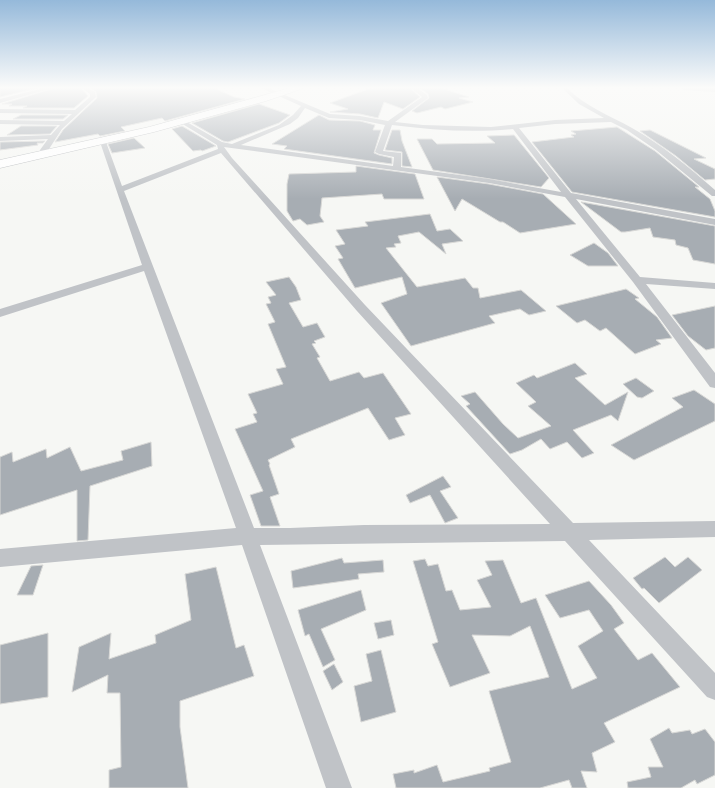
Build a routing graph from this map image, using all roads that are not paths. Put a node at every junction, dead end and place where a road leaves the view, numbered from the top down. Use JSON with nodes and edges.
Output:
{"nodes":[{"id":1,"x":63,"y":125,"type":"edge"},
{"id":2,"x":153,"y":125,"type":"edge"},
{"id":3,"x":173,"y":125,"type":"edge"},
{"id":4,"x":188,"y":125,"type":"edge"},
{"id":5,"x":281,"y":125,"type":"edge"},
{"id":6,"x":389,"y":125,"type":"edge"},
{"id":7,"x":404,"y":125,"type":"edge"},
{"id":8,"x":533,"y":125,"type":"edge"},
{"id":9,"x":621,"y":125,"type":"edge"},
{"id":10,"x":515,"y":127,"type":"junction"},
{"id":11,"x":53,"y":137,"type":"junction"},
{"id":12,"x":0,"y":139,"type":"edge"},
{"id":13,"x":103,"y":142,"type":"junction"},
{"id":14,"x":234,"y":146,"type":"junction"},
{"id":15,"x":221,"y":147,"type":"junction"},
{"id":16,"x":44,"y":150,"type":"junction"},
{"id":17,"x":0,"y":160,"type":"edge"},
{"id":18,"x":0,"y":164,"type":"edge"},
{"id":19,"x":397,"y":167,"type":"junction"},
{"id":20,"x":715,"y":182,"type":"edge"},
{"id":21,"x":702,"y":183,"type":"junction"},
{"id":22,"x":118,"y":190,"type":"junction"},
{"id":23,"x":568,"y":194,"type":"junction"},
{"id":24,"x":715,"y":194,"type":"edge"},
{"id":25,"x":715,"y":222,"type":"edge"},
{"id":26,"x":147,"y":267,"type":"junction"},
{"id":27,"x":637,"y":280,"type":"junction"},
{"id":28,"x":715,"y":286,"type":"edge"},
{"id":29,"x":0,"y":313,"type":"edge"},
{"id":30,"x":715,"y":383,"type":"edge"},
{"id":31,"x":715,"y":529,"type":"edge"},
{"id":32,"x":568,"y":532,"type":"junction"},
{"id":33,"x":248,"y":536,"type":"junction"},
{"id":34,"x":0,"y":558,"type":"edge"},
{"id":35,"x":715,"y":689,"type":"edge"},
{"id":36,"x":339,"y":788,"type":"edge"}],
"edges":[{"from":1,"to":11,"type":"street"},
{"from":2,"to":16,"type":"highway"},
{"from":3,"to":13,"type":"highway"},
{"from":4,"to":15,"type":"street"},
{"from":5,"to":14,"type":"street"},
{"from":6,"to":19,"type":"street"},
{"from":7,"to":10,"type":"street"},
{"from":8,"to":10,"type":"street"},
{"from":9,"to":21,"type":"street"},
{"from":10,"to":23,"type":"street"},
{"from":11,"to":12,"type":"street"},
{"from":11,"to":16,"type":"street"},
{"from":13,"to":18,"type":"highway"},
{"from":13,"to":22,"type":"street"},
{"from":14,"to":15,"type":"street"},
{"from":14,"to":19,"type":"street"},
{"from":15,"to":22,"type":"street"},
{"from":15,"to":32,"type":"street"},
{"from":16,"to":17,"type":"highway"},
{"from":19,"to":23,"type":"street"},
{"from":20,"to":21,"type":"street"},
{"from":21,"to":24,"type":"street"},
{"from":22,"to":26,"type":"street"},
{"from":23,"to":25,"type":"street"},
{"from":23,"to":27,"type":"street"},
{"from":26,"to":29,"type":"street"},
{"from":26,"to":33,"type":"street"},
{"from":27,"to":28,"type":"street"},
{"from":27,"to":30,"type":"street"},
{"from":31,"to":32,"type":"street"},
{"from":32,"to":33,"type":"street"},
{"from":32,"to":35,"type":"street"},
{"from":33,"to":34,"type":"street"},
{"from":33,"to":36,"type":"street"}]}
